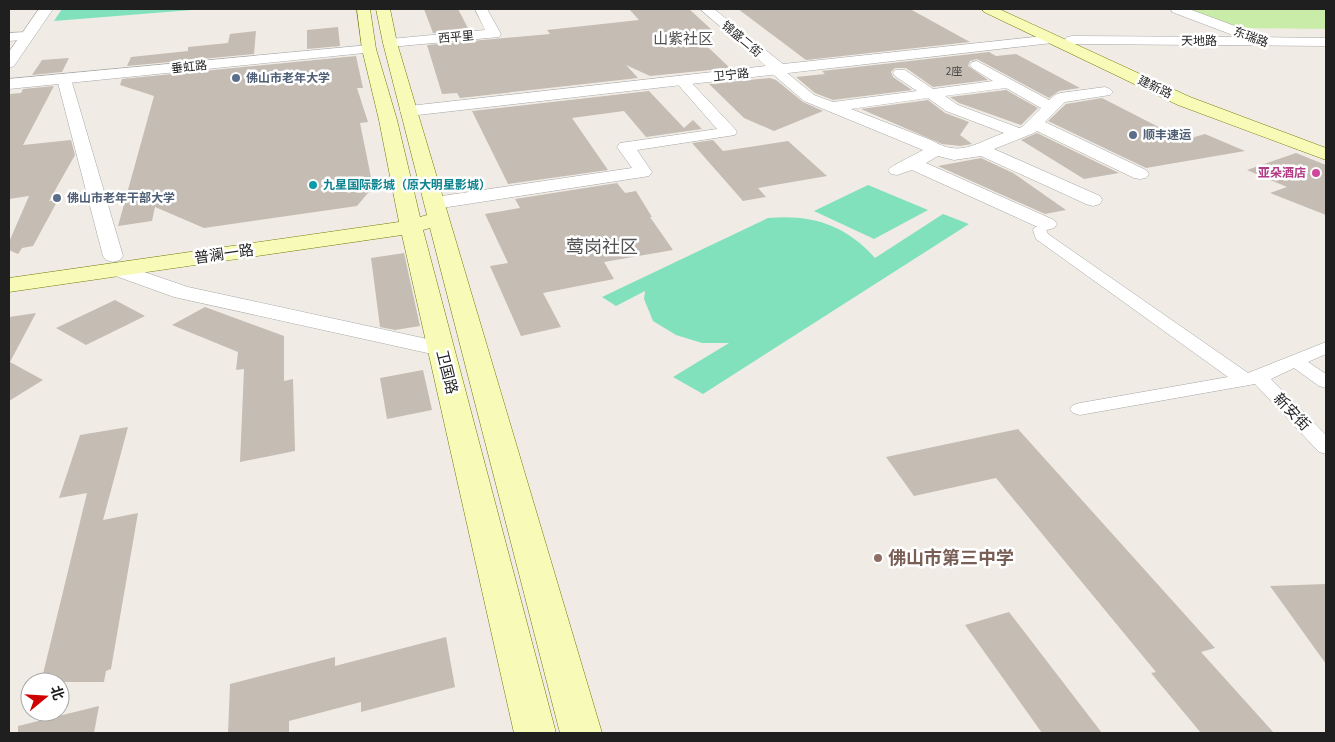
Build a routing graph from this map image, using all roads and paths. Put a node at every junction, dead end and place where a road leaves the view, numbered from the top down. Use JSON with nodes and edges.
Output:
{"nodes":[{"id":1,"x":46,"y":9,"type":"edge"},
{"id":2,"x":363,"y":9,"type":"edge"},
{"id":3,"x":383,"y":9,"type":"edge"},
{"id":4,"x":481,"y":9,"type":"edge"},
{"id":5,"x":706,"y":9,"type":"edge"},
{"id":6,"x":989,"y":9,"type":"edge"},
{"id":7,"x":1006,"y":9,"type":"edge"},
{"id":8,"x":1177,"y":9,"type":"edge"},
{"id":9,"x":27,"y":36,"type":"junction"},
{"id":10,"x":9,"y":38,"type":"edge"},
{"id":11,"x":1052,"y":39,"type":"junction"},
{"id":12,"x":1072,"y":40,"type":"junction"},
{"id":13,"x":1260,"y":41,"type":"junction"},
{"id":14,"x":1326,"y":42,"type":"edge"},
{"id":15,"x":390,"y":43,"type":"junction"},
{"id":16,"x":369,"y":49,"type":"junction"},
{"id":17,"x":1311,"y":57,"type":"dead end"},
{"id":18,"x":9,"y":63,"type":"edge"},
{"id":19,"x":977,"y":65,"type":"dead end"},
{"id":20,"x":777,"y":70,"type":"junction"},
{"id":21,"x":900,"y":73,"type":"dead end"},
{"id":22,"x":64,"y":79,"type":"junction"},
{"id":23,"x":681,"y":80,"type":"junction"},
{"id":24,"x":1008,"y":83,"type":"junction"},
{"id":25,"x":9,"y":84,"type":"edge"},
{"id":26,"x":1105,"y":92,"type":"dead end"},
{"id":27,"x":930,"y":94,"type":"junction"},
{"id":28,"x":832,"y":107,"type":"junction"},
{"id":29,"x":1050,"y":107,"type":"junction"},
{"id":30,"x":409,"y":111,"type":"junction"},
{"id":31,"x":1034,"y":123,"type":"junction"},
{"id":32,"x":1019,"y":133,"type":"junction"},
{"id":33,"x":1326,"y":146,"type":"edge"},
{"id":34,"x":935,"y":150,"type":"junction"},
{"id":35,"x":981,"y":150,"type":"junction"},
{"id":36,"x":1326,"y":154,"type":"edge"},
{"id":37,"x":1140,"y":174,"type":"dead end"},
{"id":38,"x":1093,"y":200,"type":"dead end"},
{"id":39,"x":423,"y":215,"type":"junction"},
{"id":40,"x":1043,"y":227,"type":"joint"},
{"id":41,"x":115,"y":262,"type":"junction"},
{"id":42,"x":9,"y":271,"type":"edge"},
{"id":43,"x":9,"y":285,"type":"edge"},
{"id":44,"x":1326,"y":347,"type":"edge"},
{"id":45,"x":441,"y":349,"type":"junction"},
{"id":46,"x":1295,"y":361,"type":"junction"},
{"id":47,"x":1252,"y":378,"type":"junction"},
{"id":48,"x":1326,"y":382,"type":"edge"},
{"id":49,"x":1080,"y":409,"type":"dead end"},
{"id":50,"x":1326,"y":447,"type":"edge"},
{"id":51,"x":535,"y":733,"type":"edge"},
{"id":52,"x":581,"y":733,"type":"edge"}],
"edges":[{"from":1,"to":9,"type":"street"},
{"from":2,"to":16,"type":"main road","name":"卫国路"},
{"from":3,"to":15,"type":"main road"},
{"from":4,"to":15,"type":"street","name":"西平里"},
{"from":5,"to":20,"type":"street","name":"锦盛二街"},
{"from":6,"to":11,"type":"main road","name":"建新路"},
{"from":7,"to":12,"type":"main road","name":"建新路"},
{"from":8,"to":13,"type":"street","name":"东瑞路"},
{"from":9,"to":10,"type":"street"},
{"from":9,"to":18,"type":"street"},
{"from":11,"to":20,"type":"street","name":"卫宁路"},
{"from":11,"to":36,"type":"main road","name":"建新路"},
{"from":12,"to":13,"type":"street","name":"天地路"},
{"from":12,"to":33,"type":"main road","name":"建新路"},
{"from":13,"to":14,"type":"street","name":"天地路"},
{"from":13,"to":17,"type":"street","name":"东瑞路"},
{"from":15,"to":30,"type":"main road"},
{"from":16,"to":22,"type":"street","name":"垂虹路"},
{"from":16,"to":39,"type":"main road","name":"卫国路"},
{"from":19,"to":24,"type":"street"},
{"from":20,"to":23,"type":"street","name":"卫宁路"},
{"from":20,"to":28,"type":"street"},
{"from":21,"to":27,"type":"street"},
{"from":22,"to":25,"type":"street","name":"垂虹路"},
{"from":22,"to":41,"type":"street"},
{"from":23,"to":30,"type":"street","name":"卫宁路"},
{"from":23,"to":39,"type":"street"},
{"from":24,"to":27,"type":"street"},
{"from":24,"to":29,"type":"street"},
{"from":26,"to":29,"type":"street"},
{"from":27,"to":28,"type":"street"},
{"from":27,"to":32,"type":"street"},
{"from":28,"to":34,"type":"street"},
{"from":29,"to":31,"type":"street"},
{"from":30,"to":39,"type":"main road"},
{"from":31,"to":32,"type":"street"},
{"from":31,"to":37,"type":"street"},
{"from":32,"to":35,"type":"street"},
{"from":34,"to":35,"type":"street"},
{"from":34,"to":40,"type":"street"},
{"from":35,"to":38,"type":"street"},
{"from":39,"to":41,"type":"main road","name":"普澜一路"},
{"from":39,"to":45,"type":"main road","name":"卫国路"},
{"from":39,"to":52,"type":"main road","name":"卫国路"},
{"from":40,"to":47,"type":"street","name":"新安街"},
{"from":41,"to":42,"type":"main road","name":"普澜一路"},
{"from":41,"to":43,"type":"main road","name":"普澜一路"},
{"from":41,"to":45,"type":"street"},
{"from":44,"to":46,"type":"street"},
{"from":45,"to":51,"type":"main road","name":"卫国路"},
{"from":46,"to":47,"type":"street"},
{"from":46,"to":48,"type":"street"},
{"from":47,"to":49,"type":"street"},
{"from":47,"to":50,"type":"street","name":"新安街"}]}
